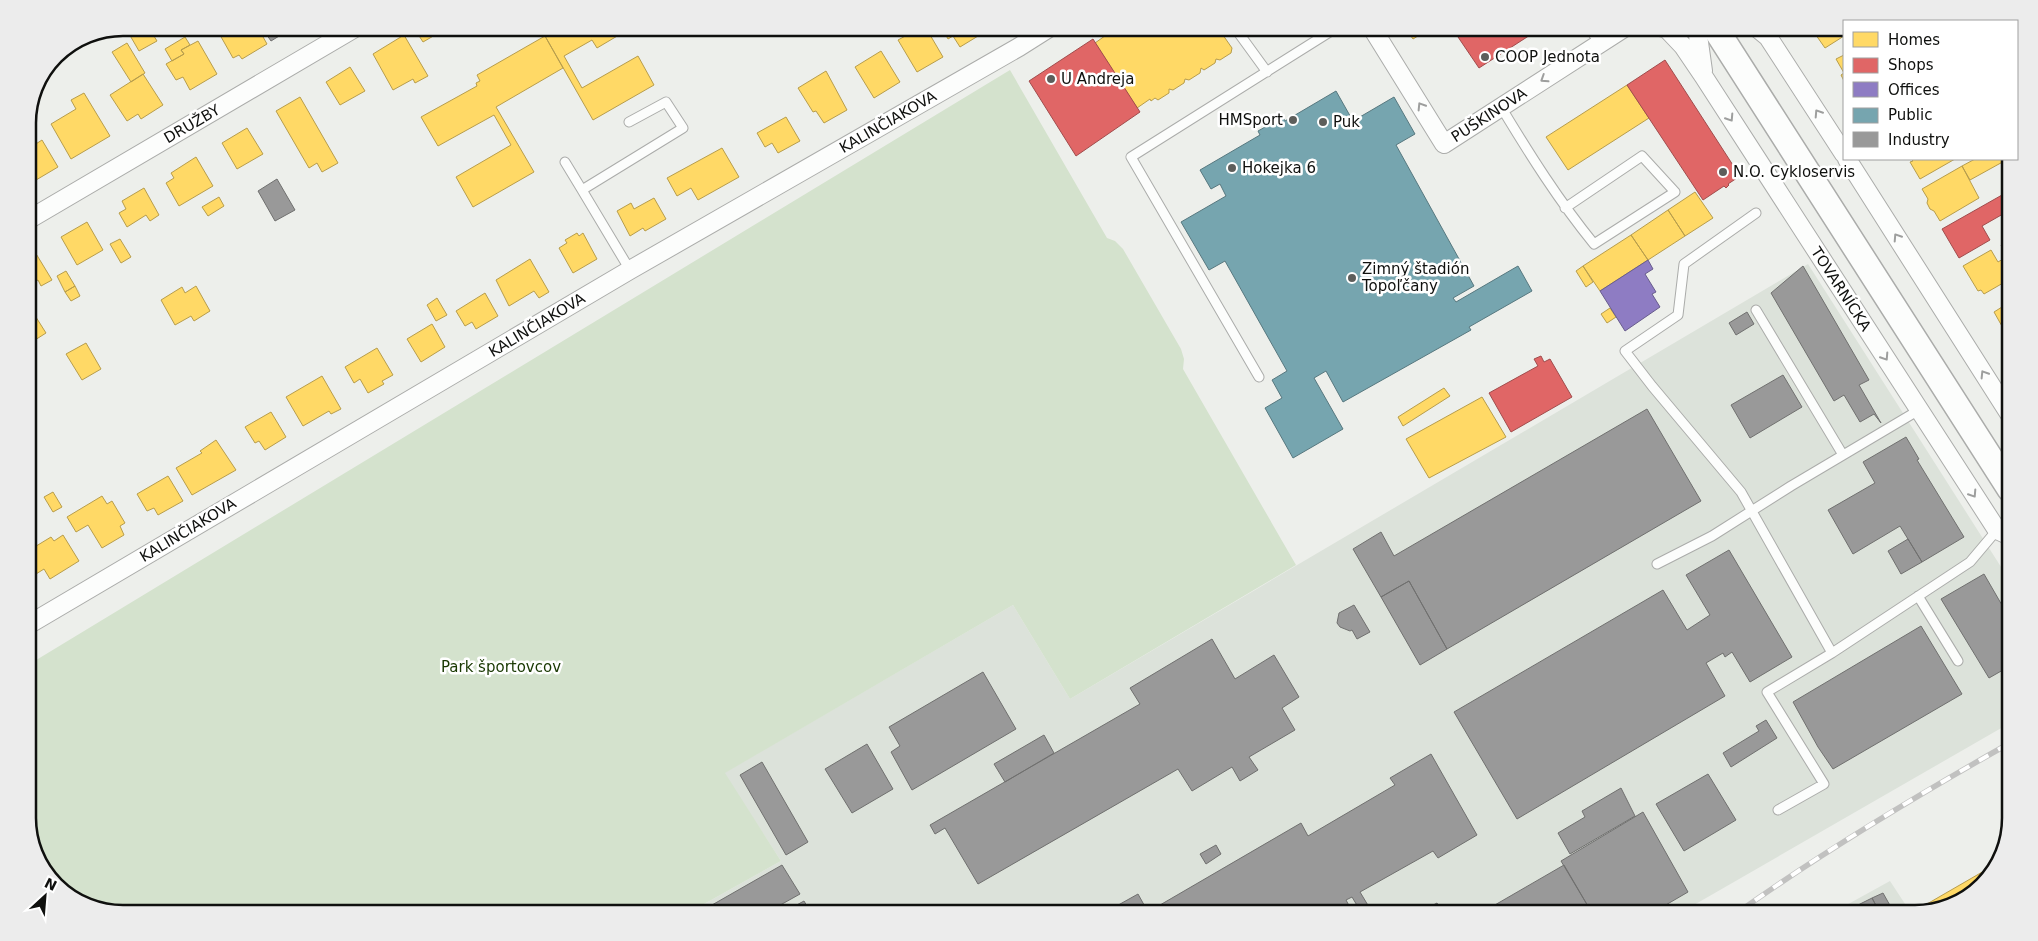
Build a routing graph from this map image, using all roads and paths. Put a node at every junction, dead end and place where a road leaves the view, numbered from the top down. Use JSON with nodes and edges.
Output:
{"nodes":[{"id":1,"x":342,"y":36,"type":"edge"},
{"id":2,"x":1036,"y":36,"type":"edge"},
{"id":3,"x":1241,"y":36,"type":"edge"},
{"id":4,"x":1323,"y":36,"type":"edge"},
{"id":5,"x":1377,"y":36,"type":"edge"},
{"id":6,"x":1595,"y":36,"type":"edge"},
{"id":7,"x":1611,"y":36,"type":"edge"},
{"id":8,"x":1672,"y":36,"type":"edge"},
{"id":9,"x":1698,"y":36,"type":"edge"},
{"id":10,"x":1720,"y":36,"type":"edge"},
{"id":11,"x":1767,"y":36,"type":"edge"},
{"id":12,"x":1600,"y":43,"type":"junction"},
{"id":13,"x":1267,"y":72,"type":"junction"},
{"id":14,"x":1704,"y":77,"type":"junction"},
{"id":15,"x":1502,"y":107,"type":"junction"},
{"id":16,"x":628,"y":122,"type":"dead end"},
{"id":17,"x":1843,"y":152,"type":"edge"},
{"id":18,"x":1848,"y":160,"type":"edge"},
{"id":19,"x":565,"y":162,"type":"dead end"},
{"id":20,"x":582,"y":190,"type":"junction"},
{"id":21,"x":1565,"y":208,"type":"junction"},
{"id":22,"x":1756,"y":213,"type":"dead end"},
{"id":23,"x":36,"y":215,"type":"edge"},
{"id":24,"x":630,"y":270,"type":"junction"},
{"id":25,"x":1756,"y":310,"type":"dead end"},
{"id":26,"x":1259,"y":377,"type":"dead end"},
{"id":27,"x":2002,"y":403,"type":"edge"},
{"id":28,"x":1919,"y":410,"type":"junction"},
{"id":29,"x":1843,"y":455,"type":"junction"},
{"id":30,"x":2002,"y":476,"type":"edge"},
{"id":31,"x":1752,"y":511,"type":"junction"},
{"id":32,"x":2002,"y":530,"type":"edge"},
{"id":33,"x":2002,"y":535,"type":"edge"},
{"id":34,"x":1658,"y":564,"type":"dead end"},
{"id":35,"x":1918,"y":596,"type":"junction"},
{"id":36,"x":36,"y":620,"type":"edge"},
{"id":37,"x":1832,"y":653,"type":"junction"},
{"id":38,"x":1958,"y":660,"type":"dead end"},
{"id":39,"x":1778,"y":810,"type":"dead end"}],
"edges":[{"from":1,"to":23,"type":"street","name":"DRUŽBY"},
{"from":2,"to":24,"type":"street","name":"KALINČIAKOVA"},
{"from":3,"to":13,"type":"lane"},
{"from":4,"to":13,"type":"lane"},
{"from":15,"to":5,"type":"street","name":"PUŠKINOVA","one_way":true},
{"from":6,"to":12,"type":"lane"},
{"from":7,"to":12,"type":"street","name":"PUŠKINOVA"},
{"from":8,"to":14,"type":"street"},
{"from":9,"to":14,"type":"street","name":"TOVARNÍCKA"},
{"from":10,"to":30,"type":"main road"},
{"from":17,"to":11,"type":"street","one_way":true},
{"from":12,"to":15,"type":"street","name":"PUŠKINOVA","one_way":true},
{"from":13,"to":26,"type":"lane"},
{"from":14,"to":28,"type":"street","name":"TOVARNÍCKA","one_way":true},
{"from":15,"to":21,"type":"lane"},
{"from":16,"to":20,"type":"lane"},
{"from":27,"to":18,"type":"street","one_way":true},
{"from":19,"to":20,"type":"lane"},
{"from":20,"to":24,"type":"lane"},
{"from":21,"to":21,"type":"lane"},
{"from":22,"to":31,"type":"lane"},
{"from":24,"to":36,"type":"street","name":"KALINČIAKOVA"},
{"from":25,"to":29,"type":"lane"},
{"from":28,"to":29,"type":"lane"},
{"from":28,"to":32,"type":"street","name":"TOVARNÍCKA","one_way":true},
{"from":29,"to":31,"type":"lane"},
{"from":31,"to":34,"type":"lane"},
{"from":31,"to":37,"type":"lane"},
{"from":33,"to":35,"type":"lane"},
{"from":35,"to":37,"type":"lane"},
{"from":35,"to":38,"type":"lane"},
{"from":37,"to":39,"type":"lane"}]}
